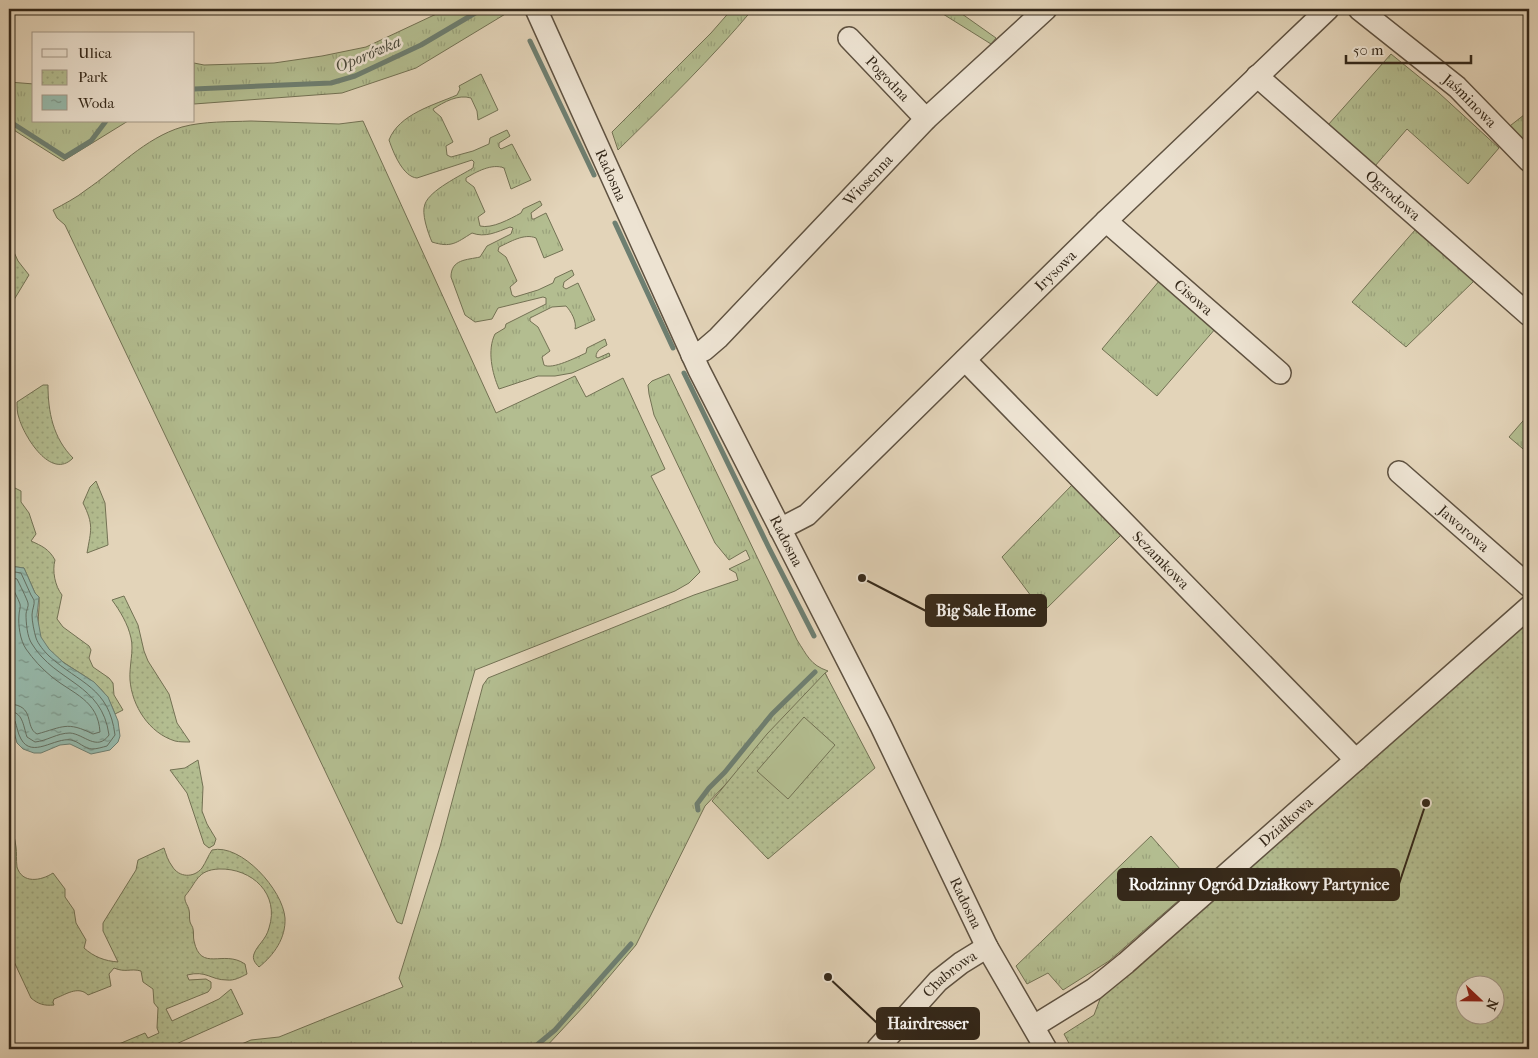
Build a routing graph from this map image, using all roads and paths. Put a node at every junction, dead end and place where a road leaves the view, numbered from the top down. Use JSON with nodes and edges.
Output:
{"nodes":[{"id":1,"x":1046,"y":9,"type":"edge"},
{"id":2,"x":1328,"y":9,"type":"edge"},
{"id":3,"x":1359,"y":9,"type":"edge"},
{"id":4,"x":540,"y":16,"type":"edge"},
{"id":5,"x":849,"y":38,"type":"dead end"},
{"id":6,"x":1257,"y":76,"type":"junction"},
{"id":7,"x":926,"y":119,"type":"junction"},
{"id":8,"x":1529,"y":161,"type":"edge"},
{"id":9,"x":1106,"y":221,"type":"junction"},
{"id":10,"x":1529,"y":315,"type":"edge"},
{"id":11,"x":692,"y":355,"type":"junction"},
{"id":12,"x":965,"y":360,"type":"junction"},
{"id":13,"x":1280,"y":373,"type":"dead end"},
{"id":14,"x":1399,"y":472,"type":"dead end"},
{"id":15,"x":780,"y":529,"type":"junction"},
{"id":16,"x":1529,"y":586,"type":"edge"},
{"id":17,"x":1529,"y":607,"type":"edge"},
{"id":18,"x":1356,"y":760,"type":"junction"},
{"id":19,"x":987,"y":947,"type":"junction"},
{"id":20,"x":1034,"y":1026,"type":"junction"},
{"id":21,"x":877,"y":1049,"type":"edge"},
{"id":22,"x":1046,"y":1049,"type":"edge"}],
"edges":[{"from":1,"to":7,"type":"street","name":"Wiosenna"},
{"from":2,"to":6,"type":"street","name":"Irysowa"},
{"from":3,"to":8,"type":"street","name":"Jaśminowa"},
{"from":4,"to":11,"type":"street","name":"Radosna"},
{"from":5,"to":7,"type":"street","name":"Pogodna"},
{"from":6,"to":9,"type":"street","name":"Irysowa"},
{"from":6,"to":10,"type":"street","name":"Ogrodowa"},
{"from":7,"to":11,"type":"street","name":"Wiosenna"},
{"from":9,"to":12,"type":"street","name":"Irysowa"},
{"from":9,"to":13,"type":"street","name":"Cisowa"},
{"from":11,"to":15,"type":"street","name":"Radosna"},
{"from":12,"to":15,"type":"street","name":"Irysowa"},
{"from":12,"to":18,"type":"street","name":"Sezamkowa"},
{"from":14,"to":16,"type":"street","name":"Jaworowa"},
{"from":15,"to":19,"type":"street","name":"Radosna"},
{"from":17,"to":18,"type":"street","name":"Działkowa"},
{"from":18,"to":20,"type":"street","name":"Działkowa"},
{"from":19,"to":20,"type":"street","name":"Radosna"},
{"from":19,"to":21,"type":"street","name":"Chabrowa"},
{"from":20,"to":22,"type":"street","name":"Radosna"}]}
